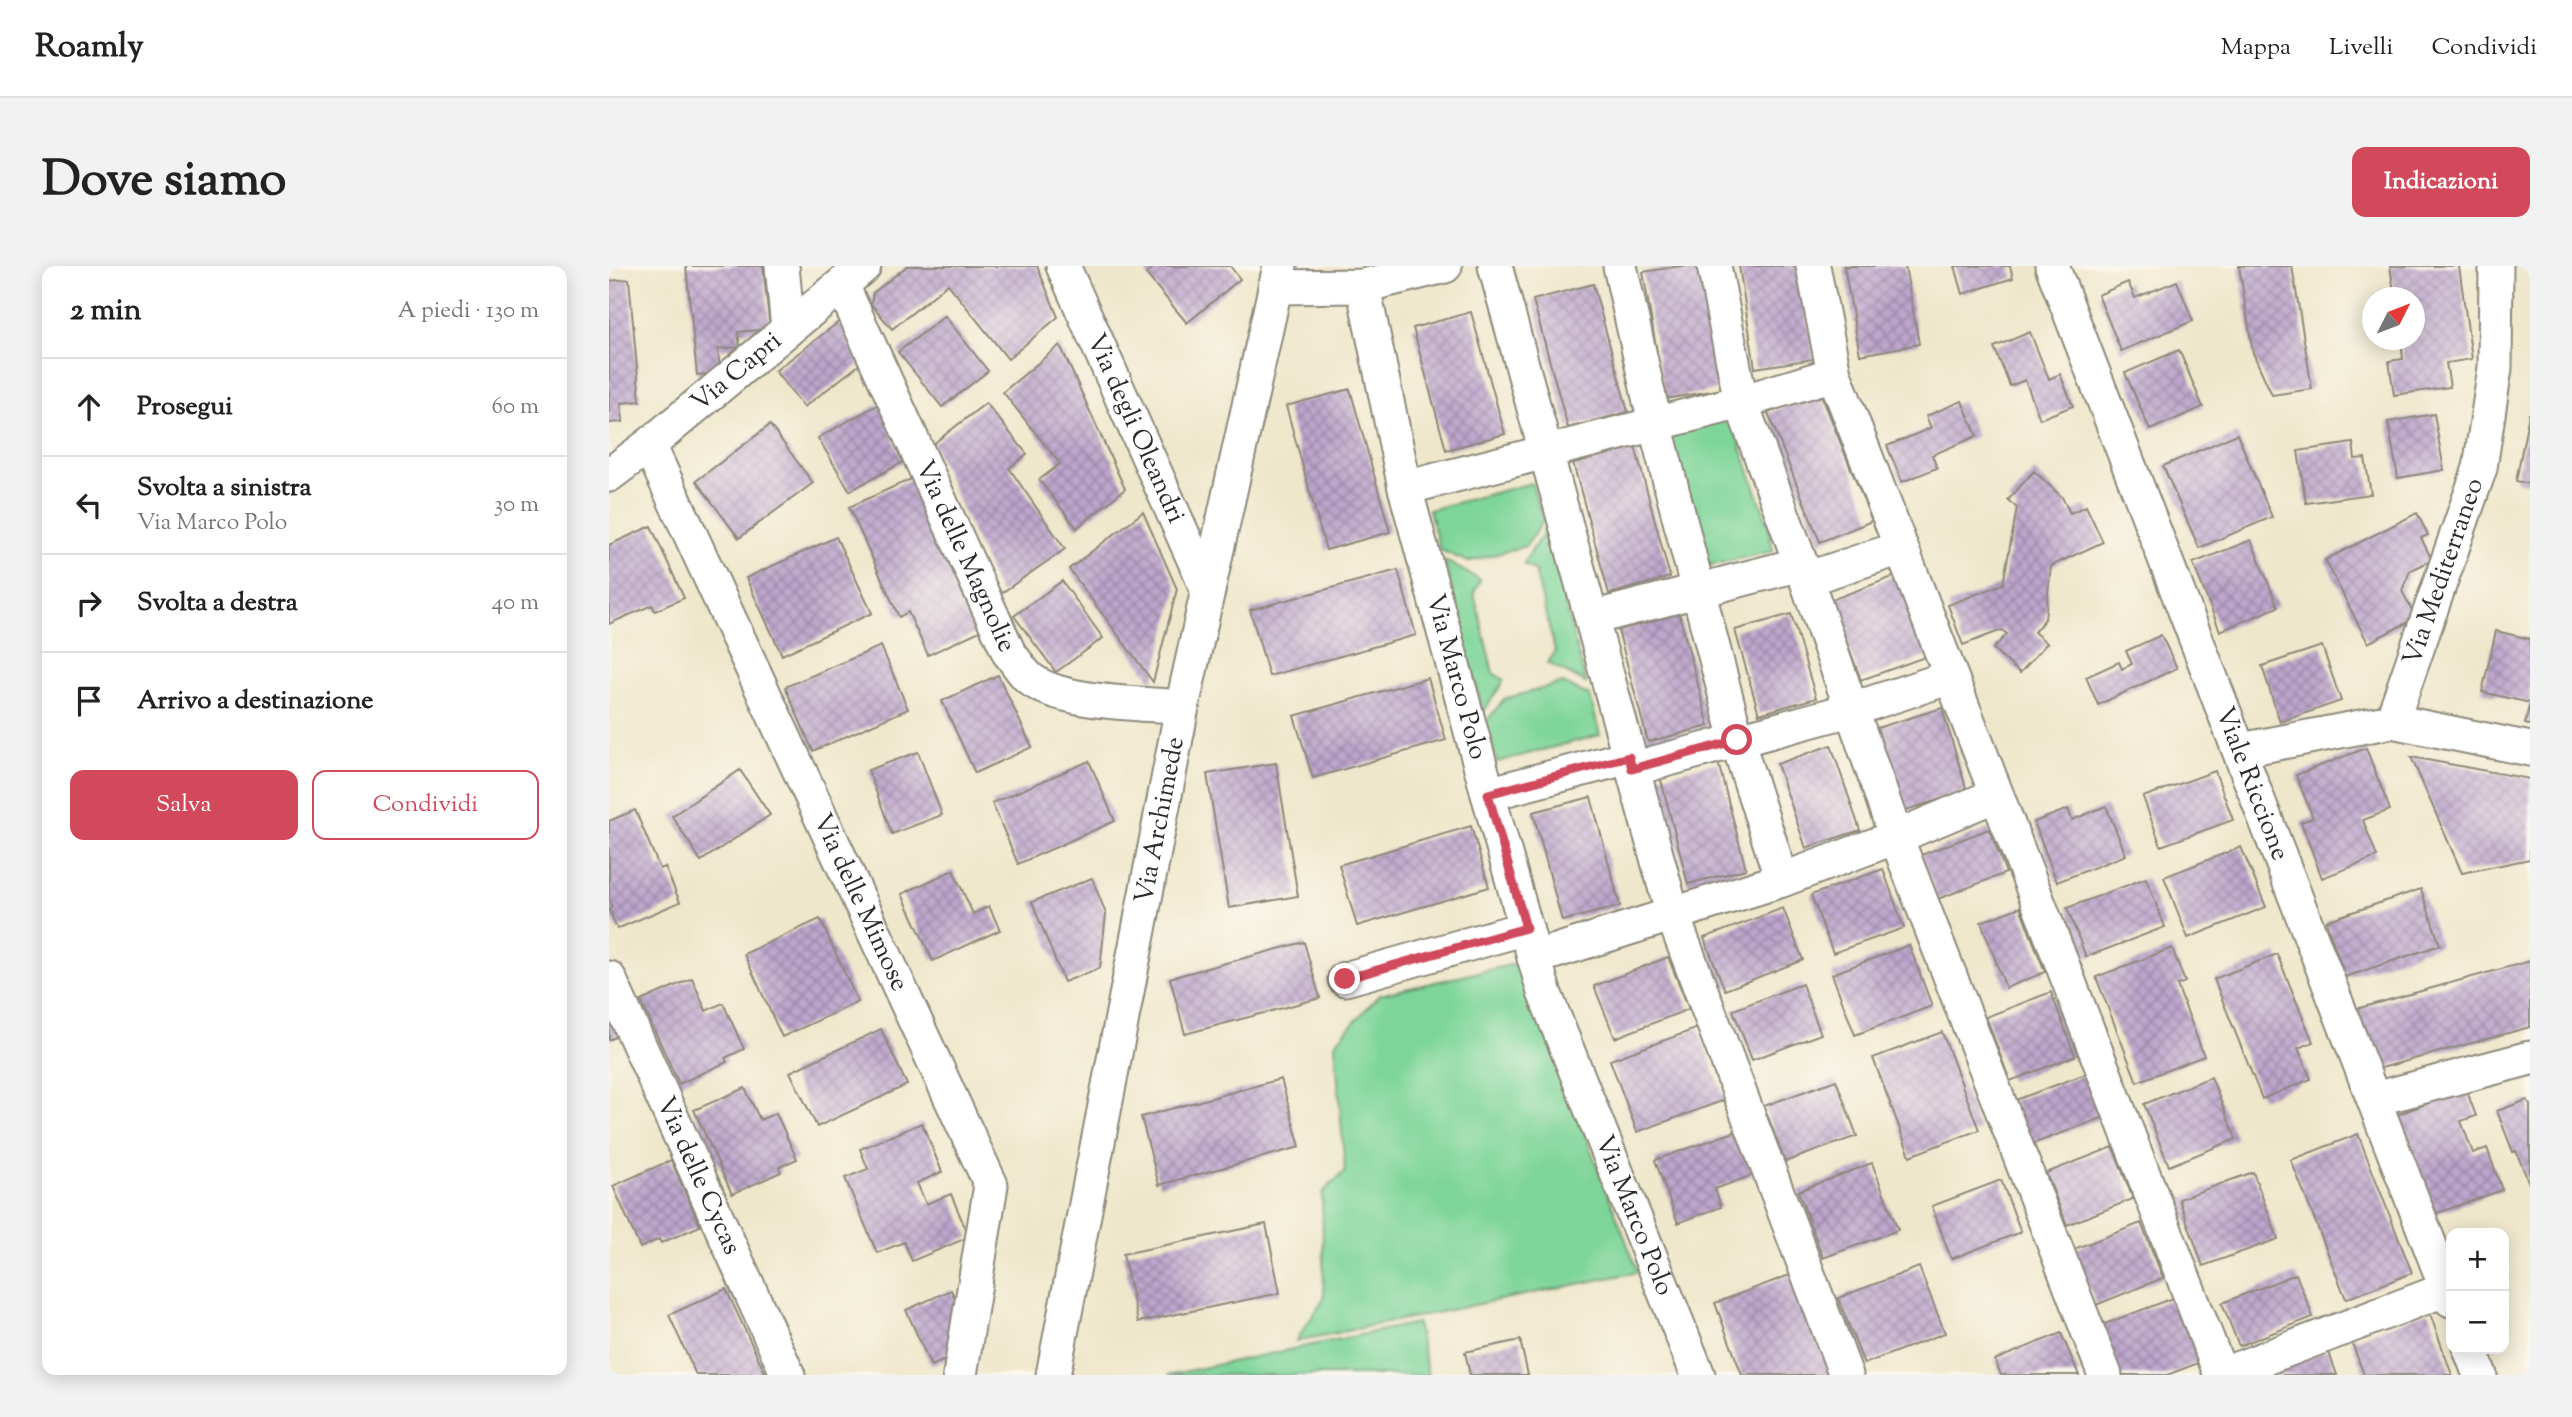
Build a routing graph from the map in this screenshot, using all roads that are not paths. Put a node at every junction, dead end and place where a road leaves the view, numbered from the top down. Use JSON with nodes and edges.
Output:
{"nodes":[{"id":1,"x":782,"y":266,"type":"edge"},
{"id":2,"x":1063,"y":266,"type":"edge"},
{"id":3,"x":1445,"y":266,"type":"edge"},
{"id":4,"x":1495,"y":266,"type":"edge"},
{"id":5,"x":1621,"y":266,"type":"edge"},
{"id":6,"x":1714,"y":266,"type":"edge"},
{"id":7,"x":1813,"y":266,"type":"edge"},
{"id":8,"x":2052,"y":266,"type":"edge"},
{"id":9,"x":2496,"y":266,"type":"edge"},
{"id":10,"x":853,"y":275,"type":"edge"},
{"id":11,"x":1278,"y":276,"type":"edge"},
{"id":12,"x":1363,"y":286,"type":"junction"},
{"id":13,"x":788,"y":328,"type":"junction"},
{"id":14,"x":1834,"y":374,"type":"junction"},
{"id":15,"x":1741,"y":402,"type":"junction"},
{"id":16,"x":1655,"y":424,"type":"junction"},
{"id":17,"x":649,"y":445,"type":"junction"},
{"id":18,"x":1545,"y":452,"type":"junction"},
{"id":19,"x":609,"y":475,"type":"edge"},
{"id":20,"x":1405,"y":488,"type":"junction"},
{"id":21,"x":1901,"y":548,"type":"junction"},
{"id":22,"x":1804,"y":572,"type":"junction"},
{"id":23,"x":1208,"y":591,"type":"junction"},
{"id":24,"x":1700,"y":591,"type":"junction"},
{"id":25,"x":1592,"y":618,"type":"junction"},
{"id":26,"x":1951,"y":677,"type":"junction"},
{"id":27,"x":1182,"y":707,"type":"junction"},
{"id":28,"x":1850,"y":710,"type":"junction"},
{"id":29,"x":2392,"y":722,"type":"junction"},
{"id":30,"x":1737,"y":740,"type":"junction"},
{"id":31,"x":2241,"y":750,"type":"junction"},
{"id":32,"x":2530,"y":750,"type":"edge"},
{"id":33,"x":1631,"y":763,"type":"junction"},
{"id":34,"x":1488,"y":794,"type":"junction"},
{"id":35,"x":1996,"y":795,"type":"junction"},
{"id":36,"x":1896,"y":837,"type":"junction"},
{"id":37,"x":1782,"y":880,"type":"junction"},
{"id":38,"x":1673,"y":916,"type":"junction"},
{"id":39,"x":1530,"y":943,"type":"junction"},
{"id":40,"x":609,"y":978,"type":"edge"},
{"id":41,"x":1345,"y":979,"type":"dead end"},
{"id":42,"x":2530,"y":1058,"type":"edge"},
{"id":43,"x":2375,"y":1099,"type":"junction"},
{"id":44,"x":2448,"y":1291,"type":"edge"},
{"id":45,"x":2446,"y":1295,"type":"edge"},
{"id":46,"x":2472,"y":1354,"type":"edge"},
{"id":47,"x":788,"y":1375,"type":"edge"},
{"id":48,"x":960,"y":1375,"type":"edge"},
{"id":49,"x":1053,"y":1375,"type":"edge"},
{"id":50,"x":1698,"y":1375,"type":"edge"},
{"id":51,"x":1846,"y":1375,"type":"edge"},
{"id":52,"x":2105,"y":1375,"type":"edge"},
{"id":53,"x":2221,"y":1375,"type":"edge"},
{"id":54,"x":2480,"y":1375,"type":"edge"}],
"edges":[{"from":1,"to":13,"type":"street"},
{"from":2,"to":23,"type":"street","name":"Via degli Oleandri"},
{"from":3,"to":12,"type":"street"},
{"from":4,"to":18,"type":"street"},
{"from":5,"to":16,"type":"street"},
{"from":6,"to":15,"type":"street"},
{"from":7,"to":14,"type":"street"},
{"from":8,"to":31,"type":"street","name":"Viale Riccione"},
{"from":9,"to":29,"type":"street","name":"Via Mediterraneo"},
{"from":10,"to":13,"type":"street","name":"Via Capri"},
{"from":10,"to":27,"type":"street","name":"Via delle Magnolie"},
{"from":11,"to":12,"type":"street"},
{"from":11,"to":23,"type":"street","name":"Via Archimede"},
{"from":12,"to":20,"type":"street","name":"Via Marco Polo"},
{"from":13,"to":17,"type":"street","name":"Via Capri"},
{"from":14,"to":15,"type":"street"},
{"from":14,"to":21,"type":"street"},
{"from":15,"to":16,"type":"street"},
{"from":15,"to":22,"type":"street"},
{"from":16,"to":18,"type":"street"},
{"from":16,"to":24,"type":"street"},
{"from":17,"to":19,"type":"street","name":"Via Capri"},
{"from":17,"to":48,"type":"street","name":"Via delle Mimose"},
{"from":18,"to":20,"type":"street"},
{"from":18,"to":25,"type":"street"},
{"from":20,"to":34,"type":"street","name":"Via Marco Polo"},
{"from":21,"to":22,"type":"street"},
{"from":21,"to":26,"type":"street"},
{"from":22,"to":24,"type":"street"},
{"from":22,"to":28,"type":"street"},
{"from":23,"to":27,"type":"street","name":"Via Archimede"},
{"from":24,"to":25,"type":"street"},
{"from":24,"to":30,"type":"street"},
{"from":25,"to":33,"type":"street"},
{"from":26,"to":28,"type":"street"},
{"from":26,"to":35,"type":"street"},
{"from":27,"to":49,"type":"street","name":"Via Archimede"},
{"from":28,"to":30,"type":"street"},
{"from":28,"to":36,"type":"street"},
{"from":29,"to":31,"type":"street"},
{"from":29,"to":32,"type":"street"},
{"from":30,"to":33,"type":"street"},
{"from":30,"to":37,"type":"street"},
{"from":31,"to":43,"type":"street","name":"Viale Riccione"},
{"from":33,"to":34,"type":"street"},
{"from":33,"to":38,"type":"street"},
{"from":34,"to":39,"type":"street","name":"Via Marco Polo"},
{"from":35,"to":36,"type":"street"},
{"from":35,"to":53,"type":"street"},
{"from":36,"to":37,"type":"street"},
{"from":36,"to":52,"type":"street"},
{"from":37,"to":38,"type":"street"},
{"from":38,"to":39,"type":"street"},
{"from":38,"to":51,"type":"street"},
{"from":39,"to":41,"type":"street"},
{"from":39,"to":50,"type":"street","name":"Via Marco Polo"},
{"from":40,"to":47,"type":"street","name":"Via delle Cycas"},
{"from":42,"to":43,"type":"street"},
{"from":43,"to":44,"type":"street","name":"Viale Riccione"},
{"from":45,"to":53,"type":"street"},
{"from":46,"to":54,"type":"street"}]}
